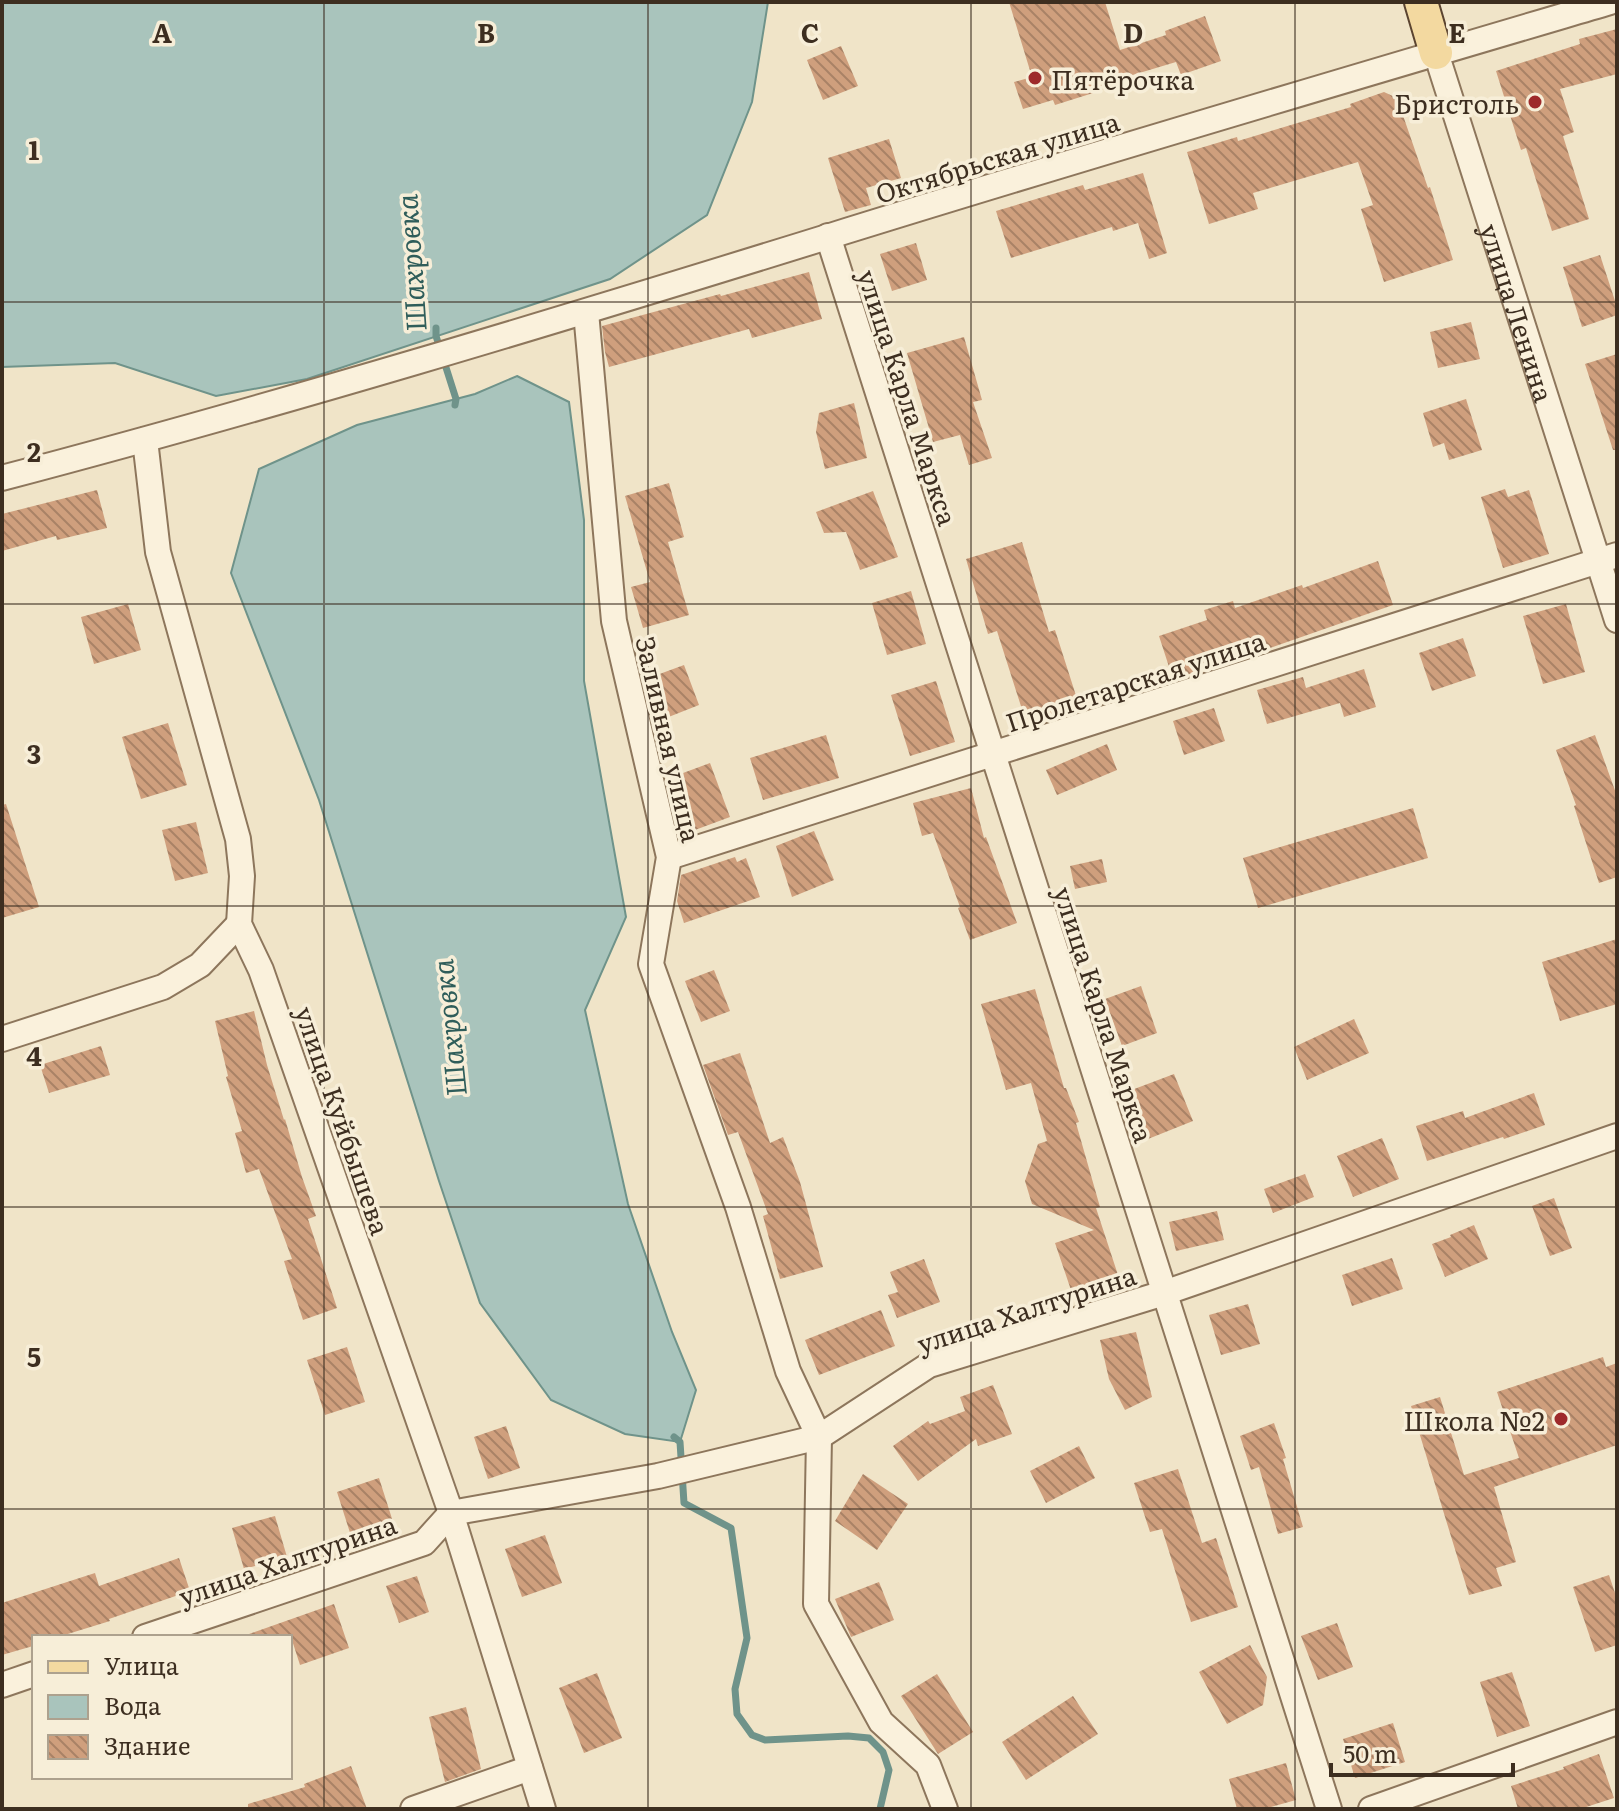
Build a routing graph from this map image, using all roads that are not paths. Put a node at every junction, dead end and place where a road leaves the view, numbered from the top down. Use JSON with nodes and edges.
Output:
{"nodes":[{"id":1,"x":1421,"y":2,"type":"edge"},
{"id":2,"x":1610,"y":2,"type":"edge"},
{"id":3,"x":1436,"y":53,"type":"junction"},
{"id":4,"x":828,"y":236,"type":"junction"},
{"id":5,"x":586,"y":312,"type":"junction"},
{"id":6,"x":145,"y":440,"type":"junction"},
{"id":7,"x":2,"y":478,"type":"edge"},
{"id":8,"x":1608,"y":558,"type":"edge"},
{"id":9,"x":1617,"y":620,"type":"edge"},
{"id":10,"x":993,"y":755,"type":"junction"},
{"id":11,"x":669,"y":857,"type":"junction"},
{"id":12,"x":239,"y":924,"type":"junction"},
{"id":13,"x":2,"y":1039,"type":"edge"},
{"id":14,"x":1617,"y":1136,"type":"edge"},
{"id":15,"x":1164,"y":1293,"type":"junction"},
{"id":16,"x":819,"y":1437,"type":"junction"},
{"id":17,"x":451,"y":1513,"type":"junction"},
{"id":18,"x":151,"y":1635,"type":"edge"},
{"id":19,"x":32,"y":1675,"type":"edge"},
{"id":20,"x":2,"y":1685,"type":"edge"},
{"id":21,"x":1617,"y":1722,"type":"edge"},
{"id":22,"x":530,"y":1768,"type":"junction"},
{"id":23,"x":413,"y":1809,"type":"edge"},
{"id":24,"x":543,"y":1809,"type":"edge"},
{"id":25,"x":945,"y":1809,"type":"edge"},
{"id":26,"x":1329,"y":1809,"type":"edge"},
{"id":27,"x":1371,"y":1809,"type":"edge"}],
"edges":[{"from":1,"to":3,"type":"main road","name":"улица Ленина"},
{"from":2,"to":3,"type":"street","name":"Октябрьская улица"},
{"from":3,"to":4,"type":"street","name":"Октябрьская улица"},
{"from":3,"to":8,"type":"street","name":"улица Ленина"},
{"from":4,"to":5,"type":"street","name":"Октябрьская улица"},
{"from":4,"to":10,"type":"street","name":"улица Карла Маркса"},
{"from":5,"to":6,"type":"street","name":"Октябрьская улица"},
{"from":5,"to":11,"type":"street","name":"Заливная улица"},
{"from":6,"to":7,"type":"street"},
{"from":6,"to":12,"type":"street","name":"улица Куйбышева"},
{"from":8,"to":9,"type":"street","name":"улица Ленина"},
{"from":8,"to":10,"type":"street","name":"Пролетарская улица"},
{"from":10,"to":11,"type":"street","name":"Пролетарская улица"},
{"from":10,"to":15,"type":"street","name":"улица Карла Маркса"},
{"from":11,"to":16,"type":"street","name":"Заливная улица"},
{"from":12,"to":13,"type":"street"},
{"from":12,"to":17,"type":"street","name":"улица Куйбышева"},
{"from":14,"to":15,"type":"street","name":"улица Халтурина"},
{"from":15,"to":16,"type":"street","name":"улица Халтурина"},
{"from":15,"to":26,"type":"street","name":"улица Карла Маркса"},
{"from":16,"to":17,"type":"street","name":"улица Халтурина"},
{"from":16,"to":25,"type":"street"},
{"from":17,"to":18,"type":"street","name":"улица Халтурина"},
{"from":17,"to":22,"type":"street","name":"улица Куйбышева"},
{"from":19,"to":20,"type":"street"},
{"from":21,"to":27,"type":"street"},
{"from":22,"to":23,"type":"street"},
{"from":22,"to":24,"type":"street","name":"улица Куйбышева"}]}
